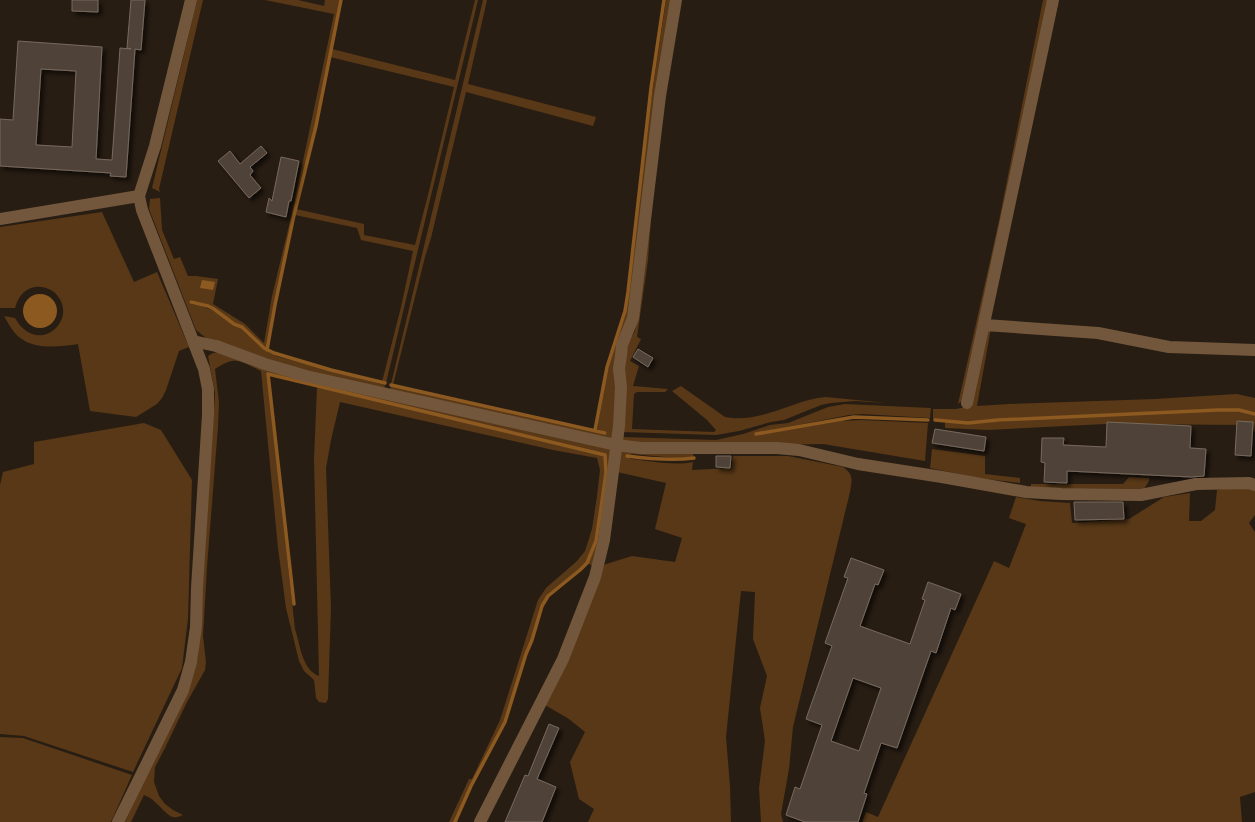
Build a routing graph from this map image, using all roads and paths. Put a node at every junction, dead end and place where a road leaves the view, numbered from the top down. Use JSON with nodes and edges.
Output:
{"nodes":[{"id":1,"x":191,"y":0,"type":"edge"},
{"id":2,"x":676,"y":0,"type":"edge"},
{"id":3,"x":1053,"y":0,"type":"edge"},
{"id":4,"x":139,"y":196,"type":"junction"},
{"id":5,"x":0,"y":219,"type":"edge"},
{"id":6,"x":985,"y":325,"type":"junction"},
{"id":7,"x":193,"y":342,"type":"junction"},
{"id":8,"x":1255,"y":350,"type":"edge"},
{"id":9,"x":967,"y":403,"type":"dead end"},
{"id":10,"x":616,"y":445,"type":"junction"},
{"id":11,"x":1255,"y":485,"type":"edge"},
{"id":12,"x":118,"y":822,"type":"edge"},
{"id":13,"x":480,"y":822,"type":"edge"}],
"edges":[{"from":1,"to":4,"type":"street"},
{"from":2,"to":10,"type":"street"},
{"from":3,"to":6,"type":"street"},
{"from":4,"to":5,"type":"street"},
{"from":4,"to":7,"type":"street"},
{"from":6,"to":8,"type":"street"},
{"from":6,"to":9,"type":"street"},
{"from":7,"to":10,"type":"street"},
{"from":7,"to":12,"type":"street"},
{"from":10,"to":11,"type":"street"},
{"from":10,"to":13,"type":"street"}]}
